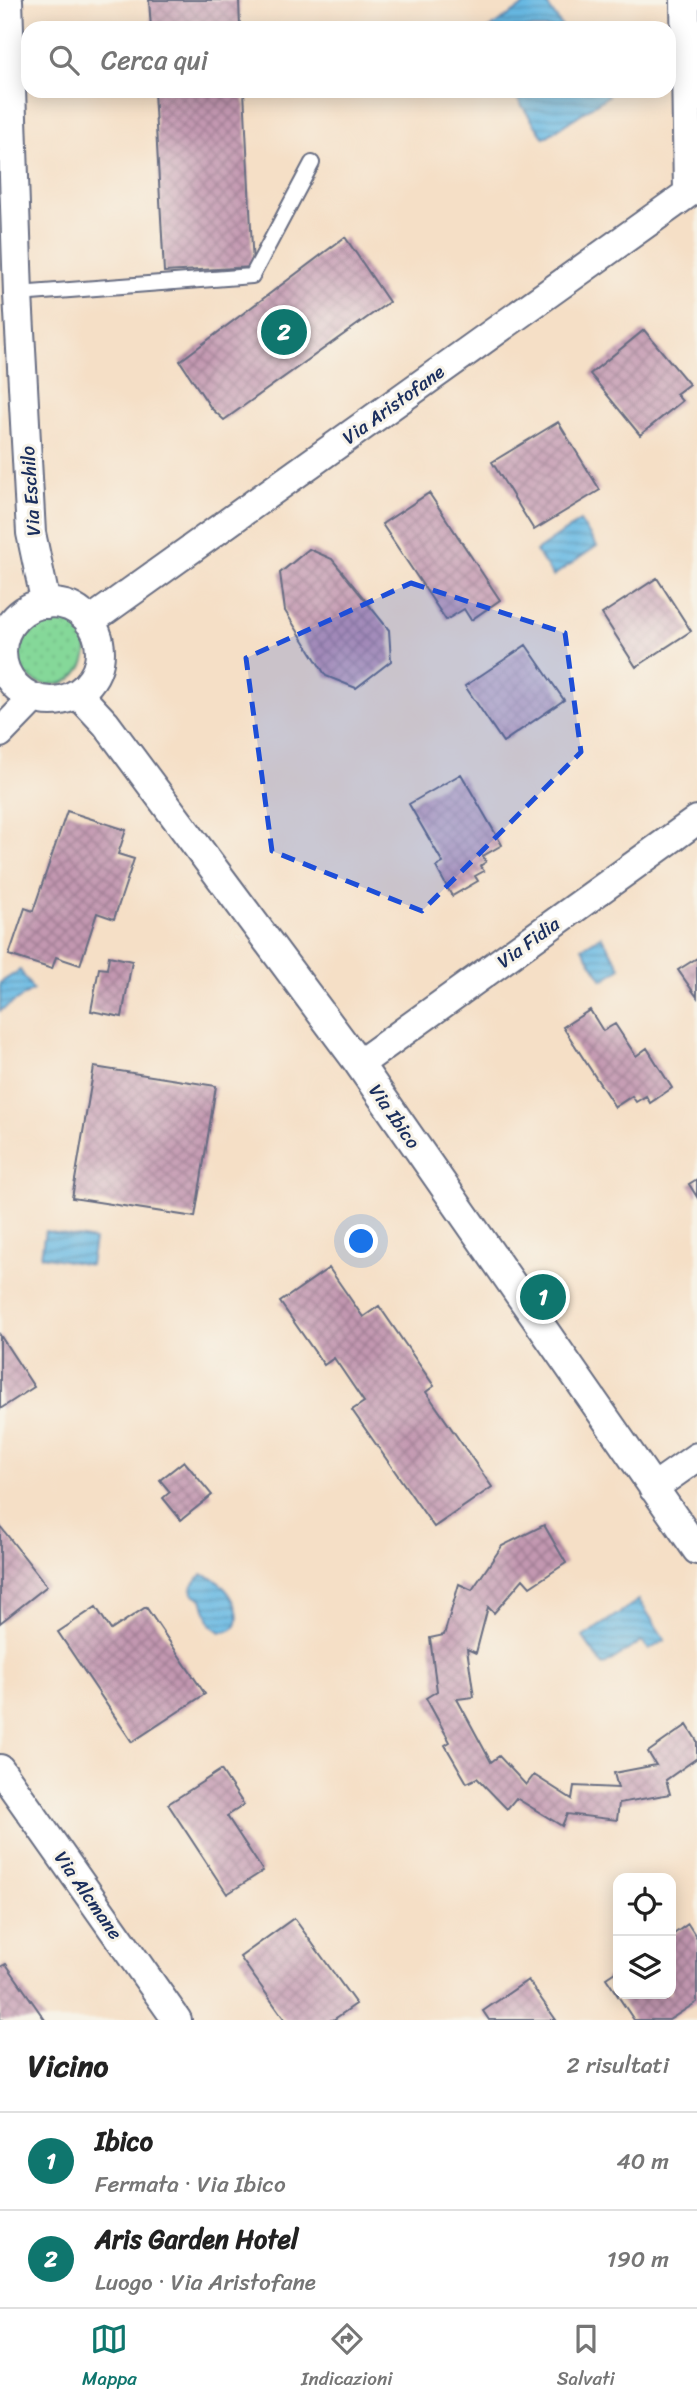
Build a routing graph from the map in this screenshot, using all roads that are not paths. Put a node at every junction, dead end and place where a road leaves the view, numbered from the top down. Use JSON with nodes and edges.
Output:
{"nodes":[{"id":1,"x":8,"y":0,"type":"edge"},
{"id":2,"x":685,"y":0,"type":"edge"},
{"id":3,"x":312,"y":163,"type":"dead end"},
{"id":4,"x":693,"y":190,"type":"edge"},
{"id":5,"x":18,"y":294,"type":"junction"},
{"id":6,"x":46,"y":604,"type":"junction"},
{"id":7,"x":89,"y":622,"type":"junction"},
{"id":8,"x":4,"y":677,"type":"edge"},
{"id":9,"x":78,"y":694,"type":"junction"},
{"id":10,"x":33,"y":699,"type":"junction"},
{"id":11,"x":0,"y":733,"type":"edge"},
{"id":12,"x":697,"y":820,"type":"edge"},
{"id":13,"x":359,"y":1064,"type":"junction"},
{"id":14,"x":697,"y":1457,"type":"edge"},
{"id":15,"x":653,"y":1489,"type":"junction"},
{"id":16,"x":697,"y":1550,"type":"edge"},
{"id":17,"x":0,"y":1769,"type":"edge"},
{"id":18,"x":177,"y":2020,"type":"edge"}],
"edges":[{"from":1,"to":5,"type":"street","name":"Via Eschilo"},
{"from":2,"to":4,"type":"street"},
{"from":3,"to":5,"type":"lane"},
{"from":4,"to":7,"type":"street","name":"Via Aristofane"},
{"from":5,"to":6,"type":"street","name":"Via Eschilo"},
{"from":6,"to":7,"type":"street"},
{"from":6,"to":8,"type":"street"},
{"from":7,"to":9,"type":"street"},
{"from":8,"to":10,"type":"street"},
{"from":9,"to":10,"type":"street"},
{"from":9,"to":13,"type":"street","name":"Via Ibico"},
{"from":10,"to":11,"type":"street"},
{"from":12,"to":13,"type":"street","name":"Via Fidia"},
{"from":13,"to":15,"type":"street","name":"Via Ibico"},
{"from":14,"to":15,"type":"street"},
{"from":15,"to":16,"type":"street","name":"Via Ibico"},
{"from":17,"to":18,"type":"street","name":"Via Alcmane"}]}
